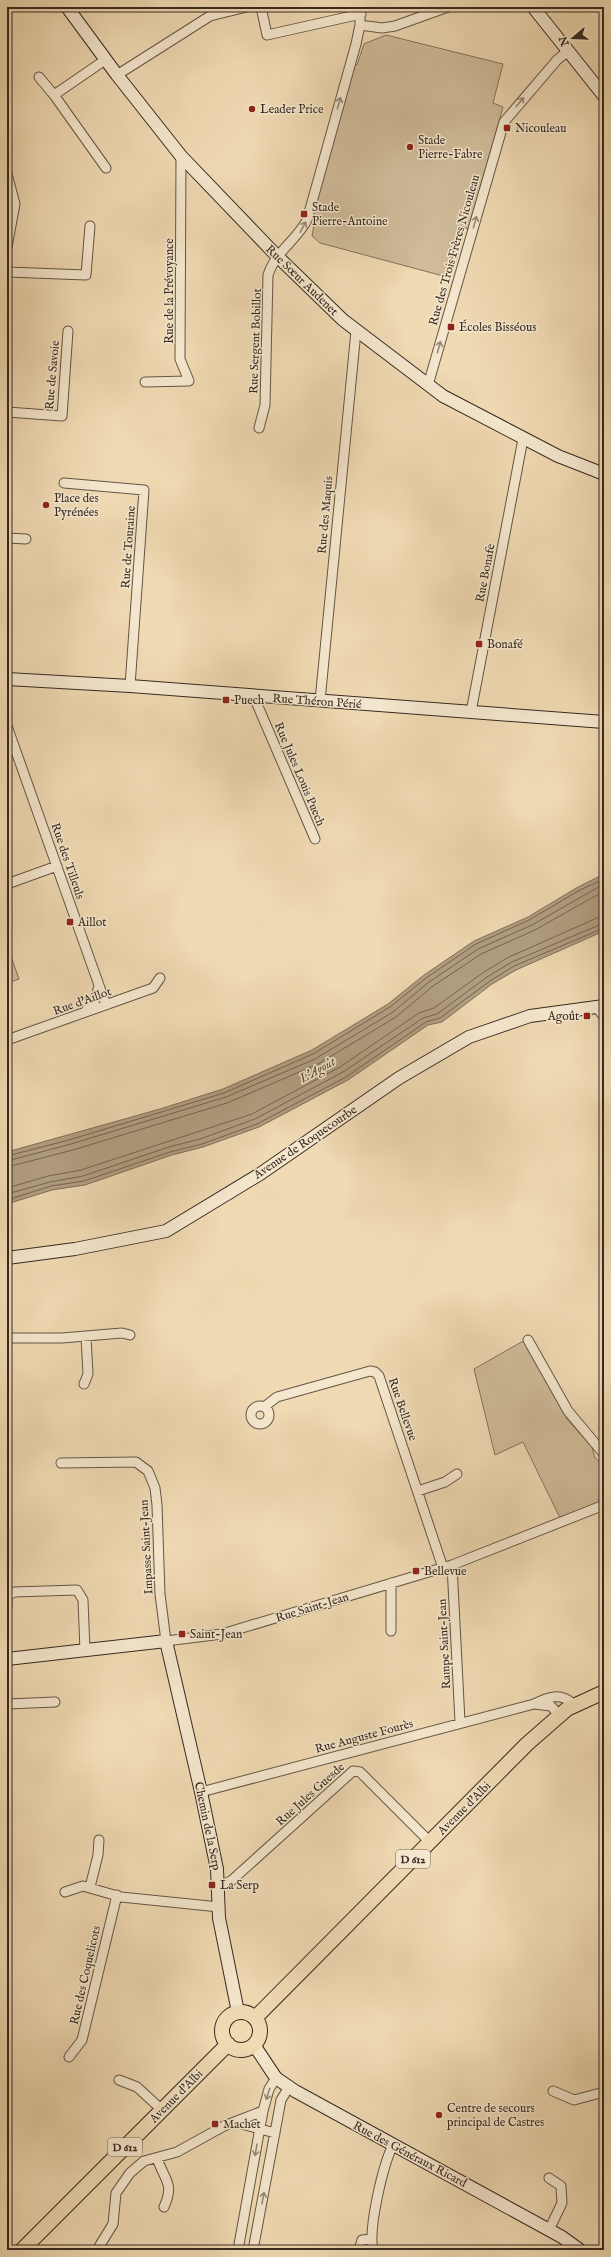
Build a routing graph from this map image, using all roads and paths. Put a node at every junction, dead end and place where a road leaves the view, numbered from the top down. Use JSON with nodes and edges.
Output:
{"nodes":[{"id":1,"x":67,"y":7,"type":"edge"},
{"id":2,"x":204,"y":7,"type":"edge"},
{"id":3,"x":247,"y":7,"type":"edge"},
{"id":4,"x":261,"y":7,"type":"edge"},
{"id":5,"x":448,"y":7,"type":"edge"},
{"id":6,"x":533,"y":7,"type":"edge"},
{"id":7,"x":360,"y":10,"type":"edge"},
{"id":8,"x":210,"y":16,"type":"junction"},
{"id":9,"x":360,"y":25,"type":"junction"},
{"id":10,"x":568,"y":51,"type":"junction"},
{"id":11,"x":106,"y":60,"type":"junction"},
{"id":12,"x":116,"y":75,"type":"junction"},
{"id":13,"x":38,"y":78,"type":"dead end"},
{"id":14,"x":54,"y":95,"type":"junction"},
{"id":15,"x":604,"y":96,"type":"edge"},
{"id":16,"x":181,"y":156,"type":"junction"},
{"id":17,"x":106,"y":168,"type":"dead end"},
{"id":18,"x":7,"y":174,"type":"edge"},
{"id":19,"x":90,"y":226,"type":"dead end"},
{"id":20,"x":7,"y":247,"type":"edge"},
{"id":21,"x":277,"y":256,"type":"junction"},
{"id":22,"x":7,"y":272,"type":"edge"},
{"id":23,"x":68,"y":331,"type":"dead end"},
{"id":24,"x":356,"y":331,"type":"junction"},
{"id":25,"x":145,"y":382,"type":"dead end"},
{"id":26,"x":428,"y":385,"type":"junction"},
{"id":27,"x":7,"y":412,"type":"edge"},
{"id":28,"x":259,"y":428,"type":"dead end"},
{"id":29,"x":523,"y":439,"type":"junction"},
{"id":30,"x":604,"y":474,"type":"edge"},
{"id":31,"x":64,"y":483,"type":"dead end"},
{"id":32,"x":7,"y":538,"type":"edge"},
{"id":33,"x":26,"y":539,"type":"dead end"},
{"id":34,"x":7,"y":679,"type":"edge"},
{"id":35,"x":130,"y":686,"type":"junction"},
{"id":36,"x":254,"y":697,"type":"junction"},
{"id":37,"x":320,"y":700,"type":"junction"},
{"id":38,"x":471,"y":712,"type":"junction"},
{"id":39,"x":604,"y":722,"type":"edge"},
{"id":40,"x":7,"y":726,"type":"edge"},
{"id":41,"x":315,"y":839,"type":"dead end"},
{"id":42,"x":57,"y":866,"type":"junction"},
{"id":43,"x":7,"y":884,"type":"edge"},
{"id":44,"x":160,"y":978,"type":"dead end"},
{"id":45,"x":99,"y":986,"type":"junction"},
{"id":46,"x":106,"y":1005,"type":"junction"},
{"id":47,"x":600,"y":1006,"type":"edge"},
{"id":48,"x":83,"y":1013,"type":"junction"},
{"id":49,"x":604,"y":1017,"type":"edge"},
{"id":50,"x":7,"y":1040,"type":"edge"},
{"id":51,"x":7,"y":1258,"type":"edge"},
{"id":52,"x":130,"y":1334,"type":"dead end"},
{"id":53,"x":86,"y":1337,"type":"junction"},
{"id":54,"x":7,"y":1338,"type":"edge"},
{"id":55,"x":528,"y":1340,"type":"dead end"},
{"id":56,"x":84,"y":1384,"type":"dead end"},
{"id":57,"x":264,"y":1407,"type":"dead end"},
{"id":58,"x":604,"y":1454,"type":"edge"},
{"id":59,"x":61,"y":1463,"type":"dead end"},
{"id":60,"x":457,"y":1474,"type":"dead end"},
{"id":61,"x":418,"y":1492,"type":"junction"},
{"id":62,"x":604,"y":1505,"type":"edge"},
{"id":63,"x":452,"y":1565,"type":"junction"},
{"id":64,"x":443,"y":1568,"type":"junction"},
{"id":65,"x":391,"y":1583,"type":"junction"},
{"id":66,"x":7,"y":1596,"type":"edge"},
{"id":67,"x":7,"y":1599,"type":"edge"},
{"id":68,"x":7,"y":1606,"type":"edge"},
{"id":69,"x":392,"y":1631,"type":"dead end"},
{"id":70,"x":166,"y":1642,"type":"junction"},
{"id":71,"x":85,"y":1651,"type":"junction"},
{"id":72,"x":7,"y":1659,"type":"edge"},
{"id":73,"x":604,"y":1692,"type":"edge"},
{"id":74,"x":55,"y":1702,"type":"dead end"},
{"id":75,"x":7,"y":1704,"type":"edge"},
{"id":76,"x":534,"y":1704,"type":"junction"},
{"id":77,"x":573,"y":1704,"type":"junction"},
{"id":78,"x":559,"y":1715,"type":"junction"},
{"id":79,"x":460,"y":1722,"type":"junction"},
{"id":80,"x":201,"y":1792,"type":"junction"},
{"id":81,"x":98,"y":1840,"type":"dead end"},
{"id":82,"x":430,"y":1842,"type":"junction"},
{"id":83,"x":219,"y":1886,"type":"junction"},
{"id":84,"x":90,"y":1888,"type":"junction"},
{"id":85,"x":65,"y":1892,"type":"dead end"},
{"id":86,"x":117,"y":1895,"type":"junction"},
{"id":87,"x":219,"y":1907,"type":"junction"},
{"id":88,"x":238,"y":2012,"type":"junction"},
{"id":89,"x":255,"y":2018,"type":"junction"},
{"id":90,"x":228,"y":2044,"type":"junction"},
{"id":91,"x":254,"y":2045,"type":"junction"},
{"id":92,"x":69,"y":2057,"type":"dead end"},
{"id":93,"x":276,"y":2078,"type":"junction"},
{"id":94,"x":119,"y":2080,"type":"dead end"},
{"id":95,"x":289,"y":2087,"type":"junction"},
{"id":96,"x":553,"y":2091,"type":"dead end"},
{"id":97,"x":604,"y":2092,"type":"edge"},
{"id":98,"x":162,"y":2110,"type":"junction"},
{"id":99,"x":263,"y":2111,"type":"junction"},
{"id":100,"x":234,"y":2122,"type":"junction"},
{"id":101,"x":260,"y":2131,"type":"junction"},
{"id":102,"x":275,"y":2133,"type":"junction"},
{"id":103,"x":393,"y":2145,"type":"junction"},
{"id":104,"x":157,"y":2158,"type":"junction"},
{"id":105,"x":548,"y":2178,"type":"dead end"},
{"id":106,"x":164,"y":2207,"type":"dead end"},
{"id":107,"x":243,"y":2222,"type":"junction"},
{"id":108,"x":258,"y":2224,"type":"junction"},
{"id":109,"x":549,"y":2230,"type":"junction"},
{"id":110,"x":372,"y":2239,"type":"junction"},
{"id":111,"x":575,"y":2249,"type":"edge"},
{"id":112,"x":22,"y":2250,"type":"edge"},
{"id":113,"x":98,"y":2250,"type":"edge"},
{"id":114,"x":238,"y":2250,"type":"edge"},
{"id":115,"x":253,"y":2250,"type":"edge"},
{"id":116,"x":359,"y":2250,"type":"edge"},
{"id":117,"x":373,"y":2250,"type":"edge"}],
"edges":[{"from":1,"to":11,"type":"street","name":"Rue Sœur Audenet"},
{"from":2,"to":8,"type":"street"},
{"from":3,"to":8,"type":"street"},
{"from":4,"to":7,"type":"street"},
{"from":5,"to":9,"type":"street"},
{"from":6,"to":10,"type":"street"},
{"from":7,"to":9,"type":"street"},
{"from":8,"to":12,"type":"street"},
{"from":21,"to":9,"type":"street","one_way":true},
{"from":10,"to":15,"type":"street"},
{"from":26,"to":10,"type":"street","name":"Rue des Trois Frères Nicouleau","one_way":true},
{"from":11,"to":12,"type":"street","name":"Rue Sœur Audenet"},
{"from":11,"to":14,"type":"street"},
{"from":12,"to":16,"type":"street","name":"Rue Sœur Audenet"},
{"from":13,"to":14,"type":"street"},
{"from":14,"to":17,"type":"street"},
{"from":16,"to":21,"type":"street","name":"Rue Sœur Audenet"},
{"from":16,"to":25,"type":"street","name":"Rue de la Prévoyance"},
{"from":18,"to":20,"type":"street"},
{"from":19,"to":22,"type":"street"},
{"from":21,"to":24,"type":"street","name":"Rue Sœur Audenet"},
{"from":21,"to":28,"type":"street","name":"Rue Sergent Bobillot"},
{"from":23,"to":27,"type":"street","name":"Rue de Savoie"},
{"from":24,"to":26,"type":"street","name":"Rue Sœur Audenet"},
{"from":24,"to":37,"type":"street","name":"Rue des Maquis"},
{"from":26,"to":29,"type":"street","name":"Rue Sœur Audenet"},
{"from":29,"to":30,"type":"street","name":"Rue Sœur Audenet"},
{"from":29,"to":38,"type":"street","name":"Rue Bonafe"},
{"from":31,"to":35,"type":"street","name":"Rue de Touraine"},
{"from":32,"to":33,"type":"street"},
{"from":34,"to":35,"type":"street","name":"Rue Théron Périé"},
{"from":35,"to":36,"type":"street","name":"Rue Théron Périé"},
{"from":36,"to":37,"type":"street","name":"Rue Théron Périé"},
{"from":36,"to":41,"type":"street","name":"Rue Jules Louis Puech"},
{"from":37,"to":38,"type":"street","name":"Rue Théron Périé"},
{"from":38,"to":39,"type":"street","name":"Rue Théron Périé"},
{"from":40,"to":42,"type":"street","name":"Rue des Tilleuls"},
{"from":42,"to":43,"type":"street"},
{"from":42,"to":45,"type":"street","name":"Rue des Tilleuls"},
{"from":44,"to":46,"type":"street","name":"Rue d'Aillot"},
{"from":45,"to":46,"type":"street","name":"Rue des Tilleuls"},
{"from":45,"to":48,"type":"street"},
{"from":46,"to":48,"type":"street","name":"Rue d'Aillot"},
{"from":47,"to":49,"type":"street"},
{"from":47,"to":51,"type":"street","name":"Avenue de Roquecourbe"},
{"from":48,"to":50,"type":"street","name":"Rue d'Aillot"},
{"from":52,"to":53,"type":"street"},
{"from":53,"to":54,"type":"street"},
{"from":53,"to":56,"type":"street"},
{"from":55,"to":58,"type":"street"},
{"from":57,"to":61,"type":"street","name":"Rue Bellevue"},
{"from":59,"to":70,"type":"street","name":"Impasse Saint-Jean"},
{"from":60,"to":61,"type":"street"},
{"from":61,"to":64,"type":"street","name":"Rue Bellevue"},
{"from":62,"to":63,"type":"street","name":"Rue Saint-Jean"},
{"from":63,"to":64,"type":"street","name":"Rue Saint-Jean"},
{"from":63,"to":79,"type":"street","name":"Rampe Saint-Jean"},
{"from":64,"to":65,"type":"street","name":"Rue Saint-Jean"},
{"from":65,"to":69,"type":"street"},
{"from":65,"to":70,"type":"street","name":"Rue Saint-Jean"},
{"from":66,"to":71,"type":"street"},
{"from":67,"to":68,"type":"street"},
{"from":70,"to":71,"type":"street","name":"Rue Saint-Jean"},
{"from":70,"to":80,"type":"street","name":"Chemin de la Serp"},
{"from":71,"to":72,"type":"street","name":"Rue Saint-Jean"},
{"from":73,"to":77,"type":"main road","number":"D 612"},
{"from":74,"to":75,"type":"street"},
{"from":76,"to":77,"type":"street","name":"Rue Auguste Fourès"},
{"from":76,"to":78,"type":"street","name":"Rue Auguste Fourès"},
{"from":76,"to":79,"type":"street","name":"Rue Auguste Fourès"},
{"from":77,"to":78,"type":"main road","name":"Avenue d'Albi","number":"D 612"},
{"from":78,"to":82,"type":"main road","name":"Avenue d'Albi","number":"D 612"},
{"from":79,"to":80,"type":"street","name":"Rue Auguste Fourès"},
{"from":80,"to":83,"type":"street","name":"Chemin de la Serp"},
{"from":81,"to":84,"type":"street"},
{"from":82,"to":83,"type":"street","name":"Rue Jules Guesde"},
{"from":82,"to":89,"type":"main road","name":"Avenue d'Albi","number":"D 612"},
{"from":83,"to":87,"type":"street","name":"Chemin de la Serp"},
{"from":84,"to":85,"type":"street"},
{"from":84,"to":86,"type":"street"},
{"from":86,"to":87,"type":"street"},
{"from":86,"to":92,"type":"street","name":"Rue des Coquelicots"},
{"from":87,"to":88,"type":"street","name":"Chemin de la Serp"},
{"from":88,"to":89,"type":"main road"},
{"from":88,"to":90,"type":"main road"},
{"from":89,"to":91,"type":"main road"},
{"from":90,"to":91,"type":"main road"},
{"from":90,"to":98,"type":"main road","name":"Avenue d'Albi","number":"D 612"},
{"from":91,"to":93,"type":"street","name":"Rue des Généraux Ricard"},
{"from":93,"to":95,"type":"street","name":"Rue des Généraux Ricard"},
{"from":93,"to":99,"type":"street","one_way":true},
{"from":94,"to":98,"type":"street"},
{"from":95,"to":102,"type":"street"},
{"from":95,"to":103,"type":"street","name":"Rue des Généraux Ricard"},
{"from":96,"to":97,"type":"street"},
{"from":98,"to":112,"type":"main road","name":"Avenue d'Albi","number":"D 612"},
{"from":99,"to":100,"type":"street"},
{"from":99,"to":101,"type":"street"},
{"from":100,"to":101,"type":"street"},
{"from":100,"to":104,"type":"street"},
{"from":101,"to":102,"type":"street"},
{"from":101,"to":107,"type":"street","one_way":true},
{"from":108,"to":102,"type":"street","one_way":true},
{"from":103,"to":109,"type":"street","name":"Rue des Généraux Ricard"},
{"from":103,"to":110,"type":"street"},
{"from":104,"to":106,"type":"street"},
{"from":104,"to":113,"type":"street"},
{"from":105,"to":109,"type":"street"},
{"from":107,"to":108,"type":"street"},
{"from":107,"to":114,"type":"street"},
{"from":108,"to":115,"type":"street"},
{"from":109,"to":111,"type":"street","name":"Rue des Généraux Ricard"},
{"from":110,"to":116,"type":"street"},
{"from":110,"to":117,"type":"street"}]}
